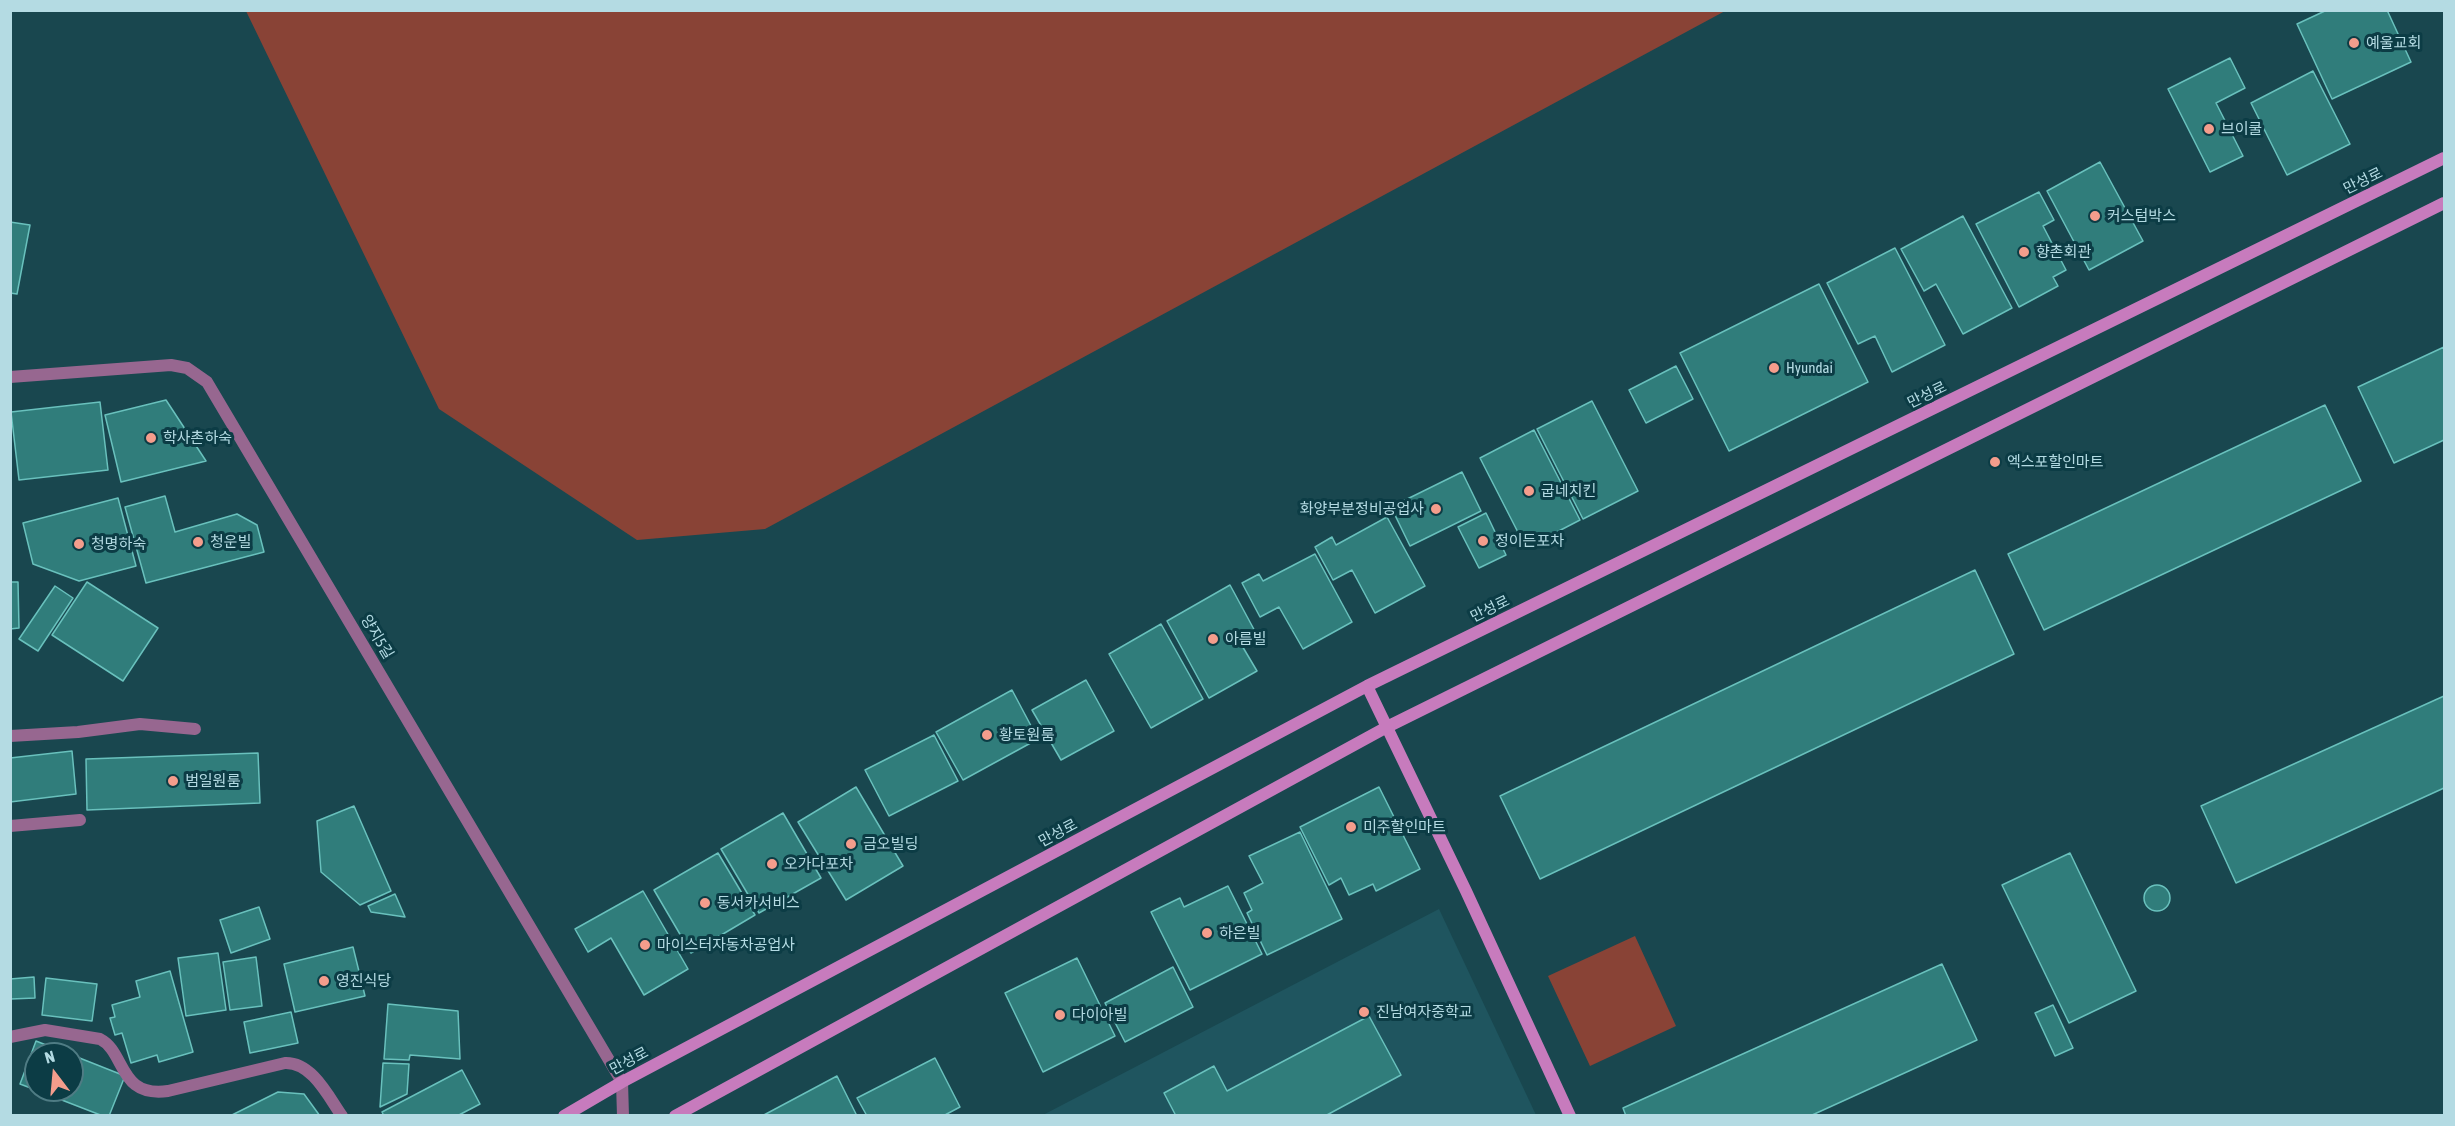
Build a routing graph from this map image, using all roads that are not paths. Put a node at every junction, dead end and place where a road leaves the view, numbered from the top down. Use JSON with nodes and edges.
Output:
{"nodes":[{"id":1,"x":2445,"y":158,"type":"edge"},
{"id":2,"x":2445,"y":203,"type":"edge"},
{"id":3,"x":10,"y":377,"type":"edge"},
{"id":4,"x":1367,"y":686,"type":"junction"},
{"id":5,"x":1388,"y":727,"type":"junction"},
{"id":6,"x":195,"y":729,"type":"dead end"},
{"id":7,"x":10,"y":736,"type":"edge"},
{"id":8,"x":80,"y":820,"type":"dead end"},
{"id":9,"x":10,"y":826,"type":"edge"},
{"id":10,"x":10,"y":1037,"type":"edge"},
{"id":11,"x":622,"y":1082,"type":"junction"},
{"id":12,"x":342,"y":1116,"type":"edge"},
{"id":13,"x":564,"y":1116,"type":"edge"},
{"id":14,"x":623,"y":1116,"type":"edge"},
{"id":15,"x":675,"y":1116,"type":"edge"},
{"id":16,"x":1570,"y":1116,"type":"edge"}],
"edges":[{"from":1,"to":4,"type":"street","name":"만성로"},
{"from":2,"to":5,"type":"street"},
{"from":3,"to":11,"type":"street","name":"양지5길"},
{"from":4,"to":5,"type":"street"},
{"from":4,"to":11,"type":"street","name":"만성로"},
{"from":5,"to":15,"type":"street"},
{"from":5,"to":16,"type":"street"},
{"from":6,"to":7,"type":"street"},
{"from":8,"to":9,"type":"street"},
{"from":10,"to":12,"type":"street"},
{"from":11,"to":13,"type":"street","name":"만성로"},
{"from":11,"to":14,"type":"street"}]}
